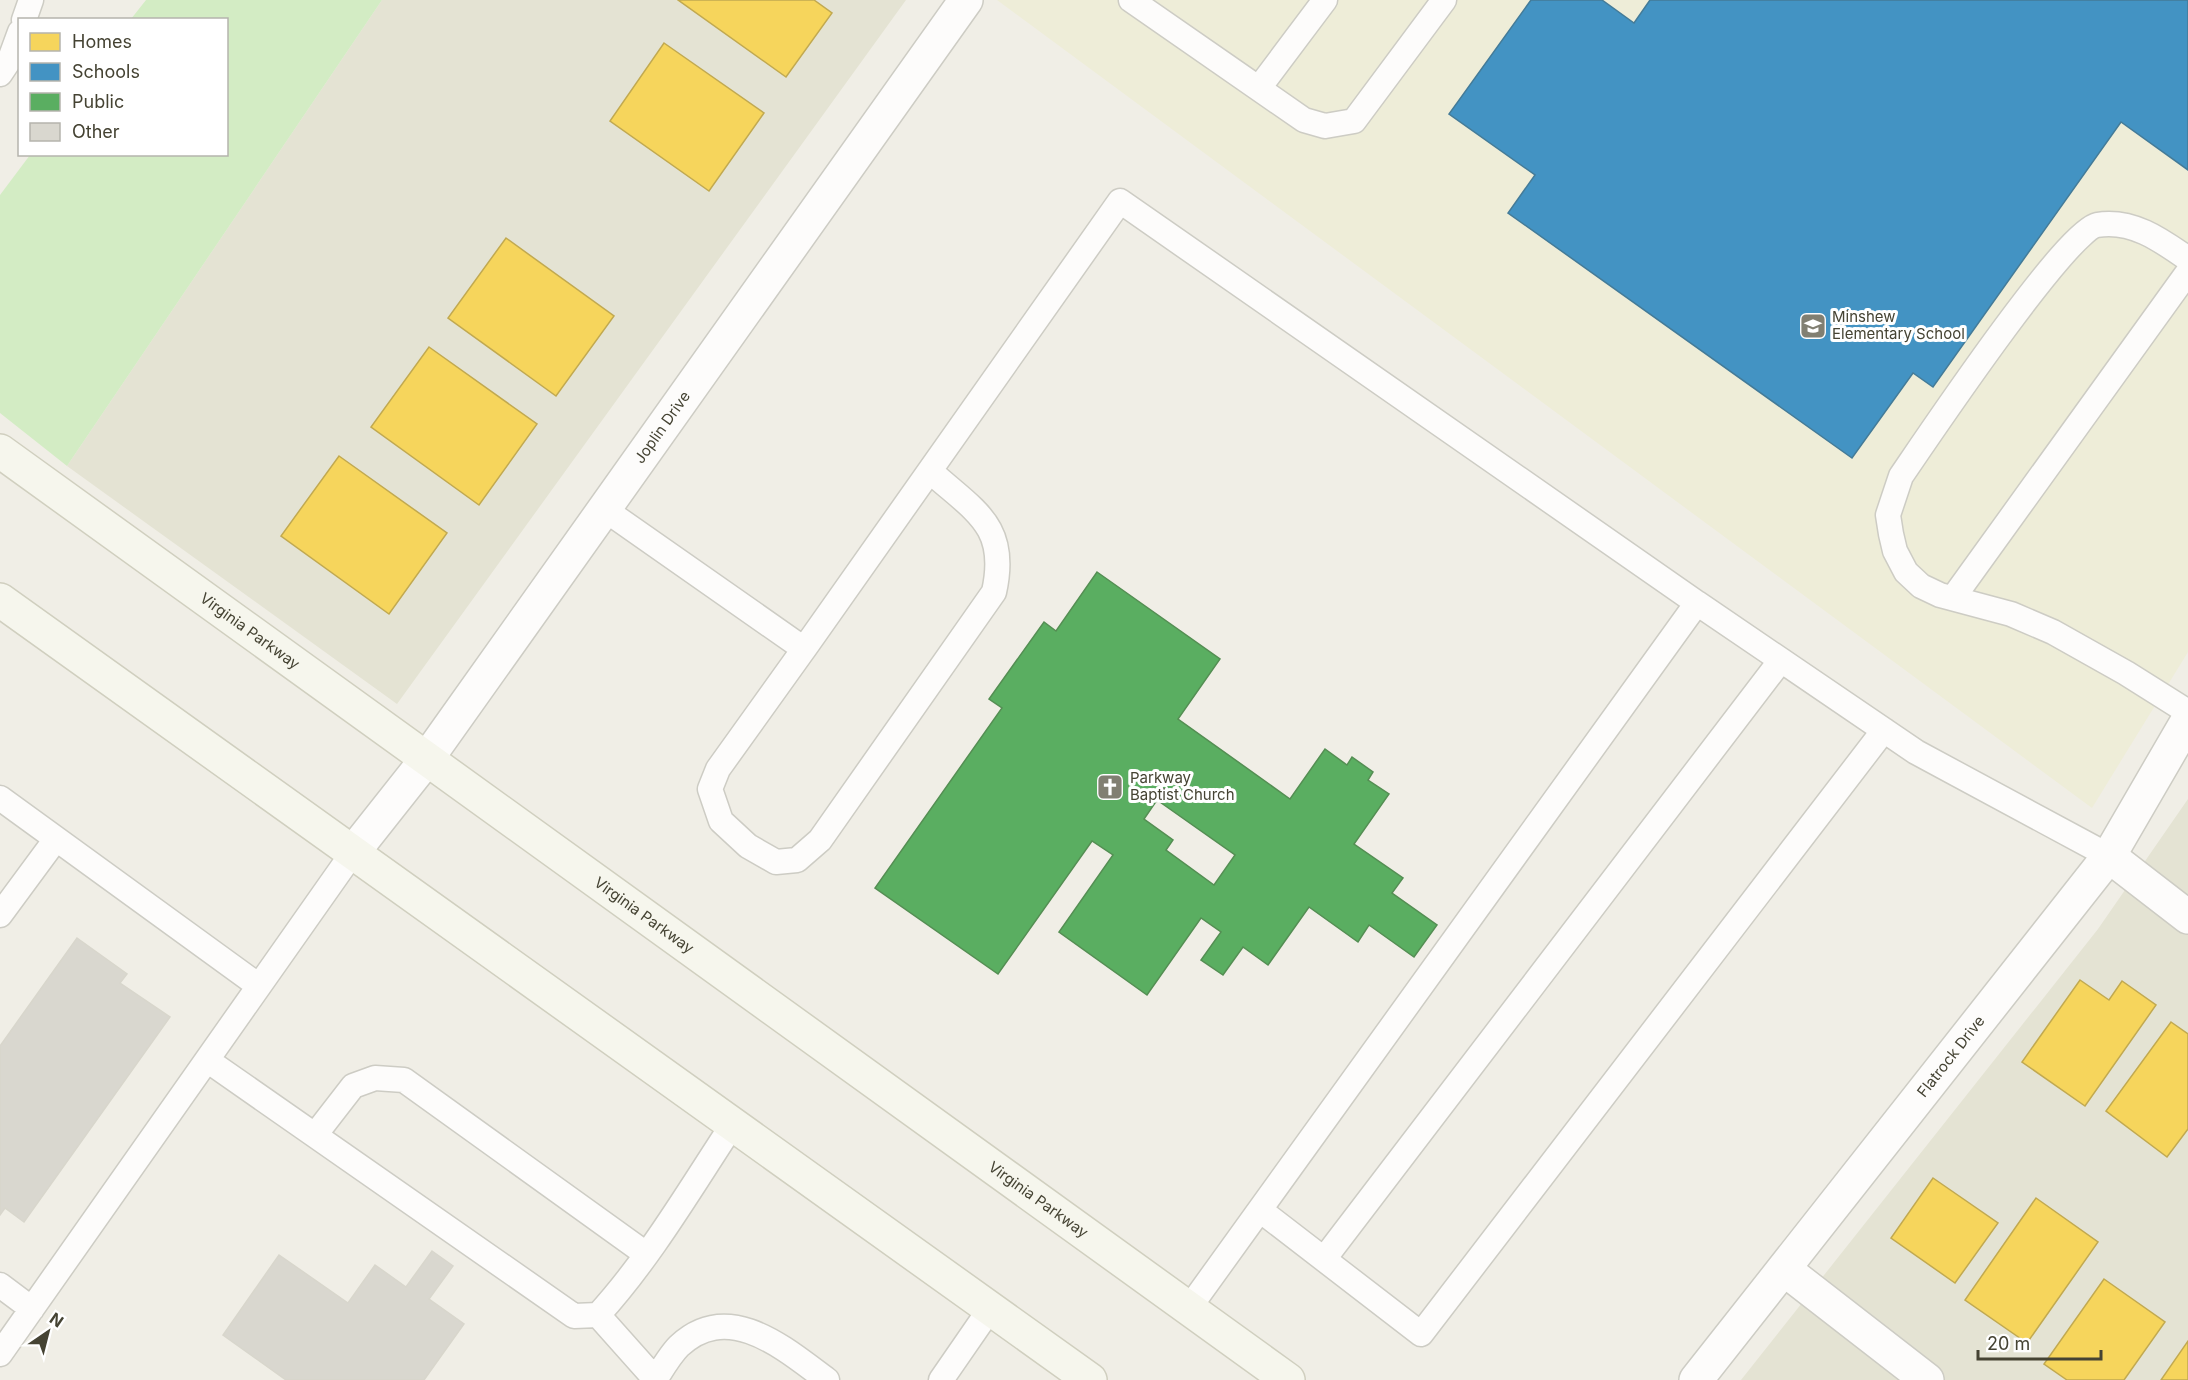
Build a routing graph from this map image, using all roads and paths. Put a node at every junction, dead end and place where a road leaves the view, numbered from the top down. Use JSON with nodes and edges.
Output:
{"nodes":[{"id":1,"x":31,"y":0,"type":"edge"},
{"id":2,"x":966,"y":0,"type":"edge"},
{"id":3,"x":1131,"y":0,"type":"edge"},
{"id":4,"x":1325,"y":0,"type":"edge"},
{"id":5,"x":1444,"y":0,"type":"edge"},
{"id":6,"x":25,"y":18,"type":"edge"},
{"id":7,"x":18,"y":37,"type":"edge"},
{"id":8,"x":0,"y":74,"type":"edge"},
{"id":9,"x":1259,"y":88,"type":"junction"},
{"id":10,"x":2188,"y":259,"type":"edge"},
{"id":11,"x":2188,"y":272,"type":"edge"},
{"id":12,"x":0,"y":451,"type":"edge"},
{"id":13,"x":930,"y":471,"type":"junction"},
{"id":14,"x":604,"y":509,"type":"junction"},
{"id":15,"x":1953,"y":598,"type":"junction"},
{"id":16,"x":0,"y":600,"type":"edge"},
{"id":17,"x":1697,"y":603,"type":"junction"},
{"id":18,"x":804,"y":649,"type":"junction"},
{"id":19,"x":1781,"y":660,"type":"junction"},
{"id":20,"x":2188,"y":712,"type":"edge"},
{"id":21,"x":2188,"y":720,"type":"edge"},
{"id":22,"x":1884,"y":730,"type":"junction"},
{"id":23,"x":426,"y":760,"type":"junction"},
{"id":24,"x":0,"y":798,"type":"edge"},
{"id":25,"x":56,"y":839,"type":"junction"},
{"id":26,"x":354,"y":851,"type":"junction"},
{"id":27,"x":2109,"y":856,"type":"junction"},
{"id":28,"x":0,"y":915,"type":"edge"},
{"id":29,"x":2188,"y":917,"type":"edge"},
{"id":30,"x":259,"y":986,"type":"junction"},
{"id":31,"x":207,"y":1060,"type":"junction"},
{"id":32,"x":733,"y":1124,"type":"junction"},
{"id":33,"x":315,"y":1135,"type":"junction"},
{"id":34,"x":1260,"y":1210,"type":"junction"},
{"id":35,"x":646,"y":1254,"type":"junction"},
{"id":36,"x":1324,"y":1259,"type":"junction"},
{"id":37,"x":1784,"y":1269,"type":"junction"},
{"id":38,"x":0,"y":1286,"type":"edge"},
{"id":39,"x":1189,"y":1308,"type":"junction"},
{"id":40,"x":32,"y":1309,"type":"junction"},
{"id":41,"x":990,"y":1309,"type":"junction"},
{"id":42,"x":598,"y":1315,"type":"junction"},
{"id":43,"x":0,"y":1354,"type":"edge"},
{"id":44,"x":655,"y":1380,"type":"edge"},
{"id":45,"x":827,"y":1380,"type":"edge"},
{"id":46,"x":940,"y":1380,"type":"edge"},
{"id":47,"x":1090,"y":1380,"type":"edge"},
{"id":48,"x":1288,"y":1380,"type":"edge"},
{"id":49,"x":1696,"y":1380,"type":"edge"},
{"id":50,"x":1927,"y":1380,"type":"edge"}],
"edges":[{"from":1,"to":6,"type":"lane"},
{"from":2,"to":14,"type":"street","name":"Joplin Drive"},
{"from":3,"to":9,"type":"lane"},
{"from":4,"to":9,"type":"lane"},
{"from":5,"to":9,"type":"lane"},
{"from":7,"to":8,"type":"lane"},
{"from":10,"to":15,"type":"lane"},
{"from":11,"to":15,"type":"lane"},
{"from":12,"to":23,"type":"main road","name":"Virginia Parkway"},
{"from":13,"to":17,"type":"lane"},
{"from":13,"to":18,"type":"lane"},
{"from":13,"to":18,"type":"lane"},
{"from":14,"to":18,"type":"lane"},
{"from":14,"to":23,"type":"street","name":"Joplin Drive"},
{"from":15,"to":20,"type":"lane"},
{"from":16,"to":26,"type":"main road"},
{"from":17,"to":19,"type":"lane"},
{"from":17,"to":34,"type":"lane"},
{"from":19,"to":22,"type":"lane"},
{"from":19,"to":36,"type":"lane"},
{"from":21,"to":27,"type":"street","name":"Flatrock Drive"},
{"from":22,"to":27,"type":"lane"},
{"from":22,"to":36,"type":"lane"},
{"from":23,"to":26,"type":"street","name":"Joplin Drive"},
{"from":23,"to":39,"type":"main road","name":"Virginia Parkway"},
{"from":24,"to":25,"type":"lane"},
{"from":25,"to":28,"type":"lane"},
{"from":25,"to":30,"type":"lane"},
{"from":26,"to":30,"type":"lane"},
{"from":26,"to":32,"type":"main road"},
{"from":27,"to":29,"type":"street"},
{"from":27,"to":37,"type":"street","name":"Flatrock Drive"},
{"from":30,"to":31,"type":"lane"},
{"from":31,"to":33,"type":"lane"},
{"from":31,"to":40,"type":"lane"},
{"from":32,"to":35,"type":"lane"},
{"from":32,"to":41,"type":"main road"},
{"from":33,"to":35,"type":"lane"},
{"from":33,"to":42,"type":"lane"},
{"from":34,"to":36,"type":"lane"},
{"from":34,"to":39,"type":"lane"},
{"from":35,"to":42,"type":"lane"},
{"from":37,"to":49,"type":"street","name":"Flatrock Drive"},
{"from":37,"to":50,"type":"street"},
{"from":38,"to":40,"type":"lane"},
{"from":39,"to":48,"type":"main road","name":"Virginia Parkway"},
{"from":40,"to":43,"type":"lane"},
{"from":41,"to":46,"type":"lane"},
{"from":41,"to":47,"type":"main road"},
{"from":42,"to":44,"type":"lane"},
{"from":44,"to":45,"type":"lane"}]}
